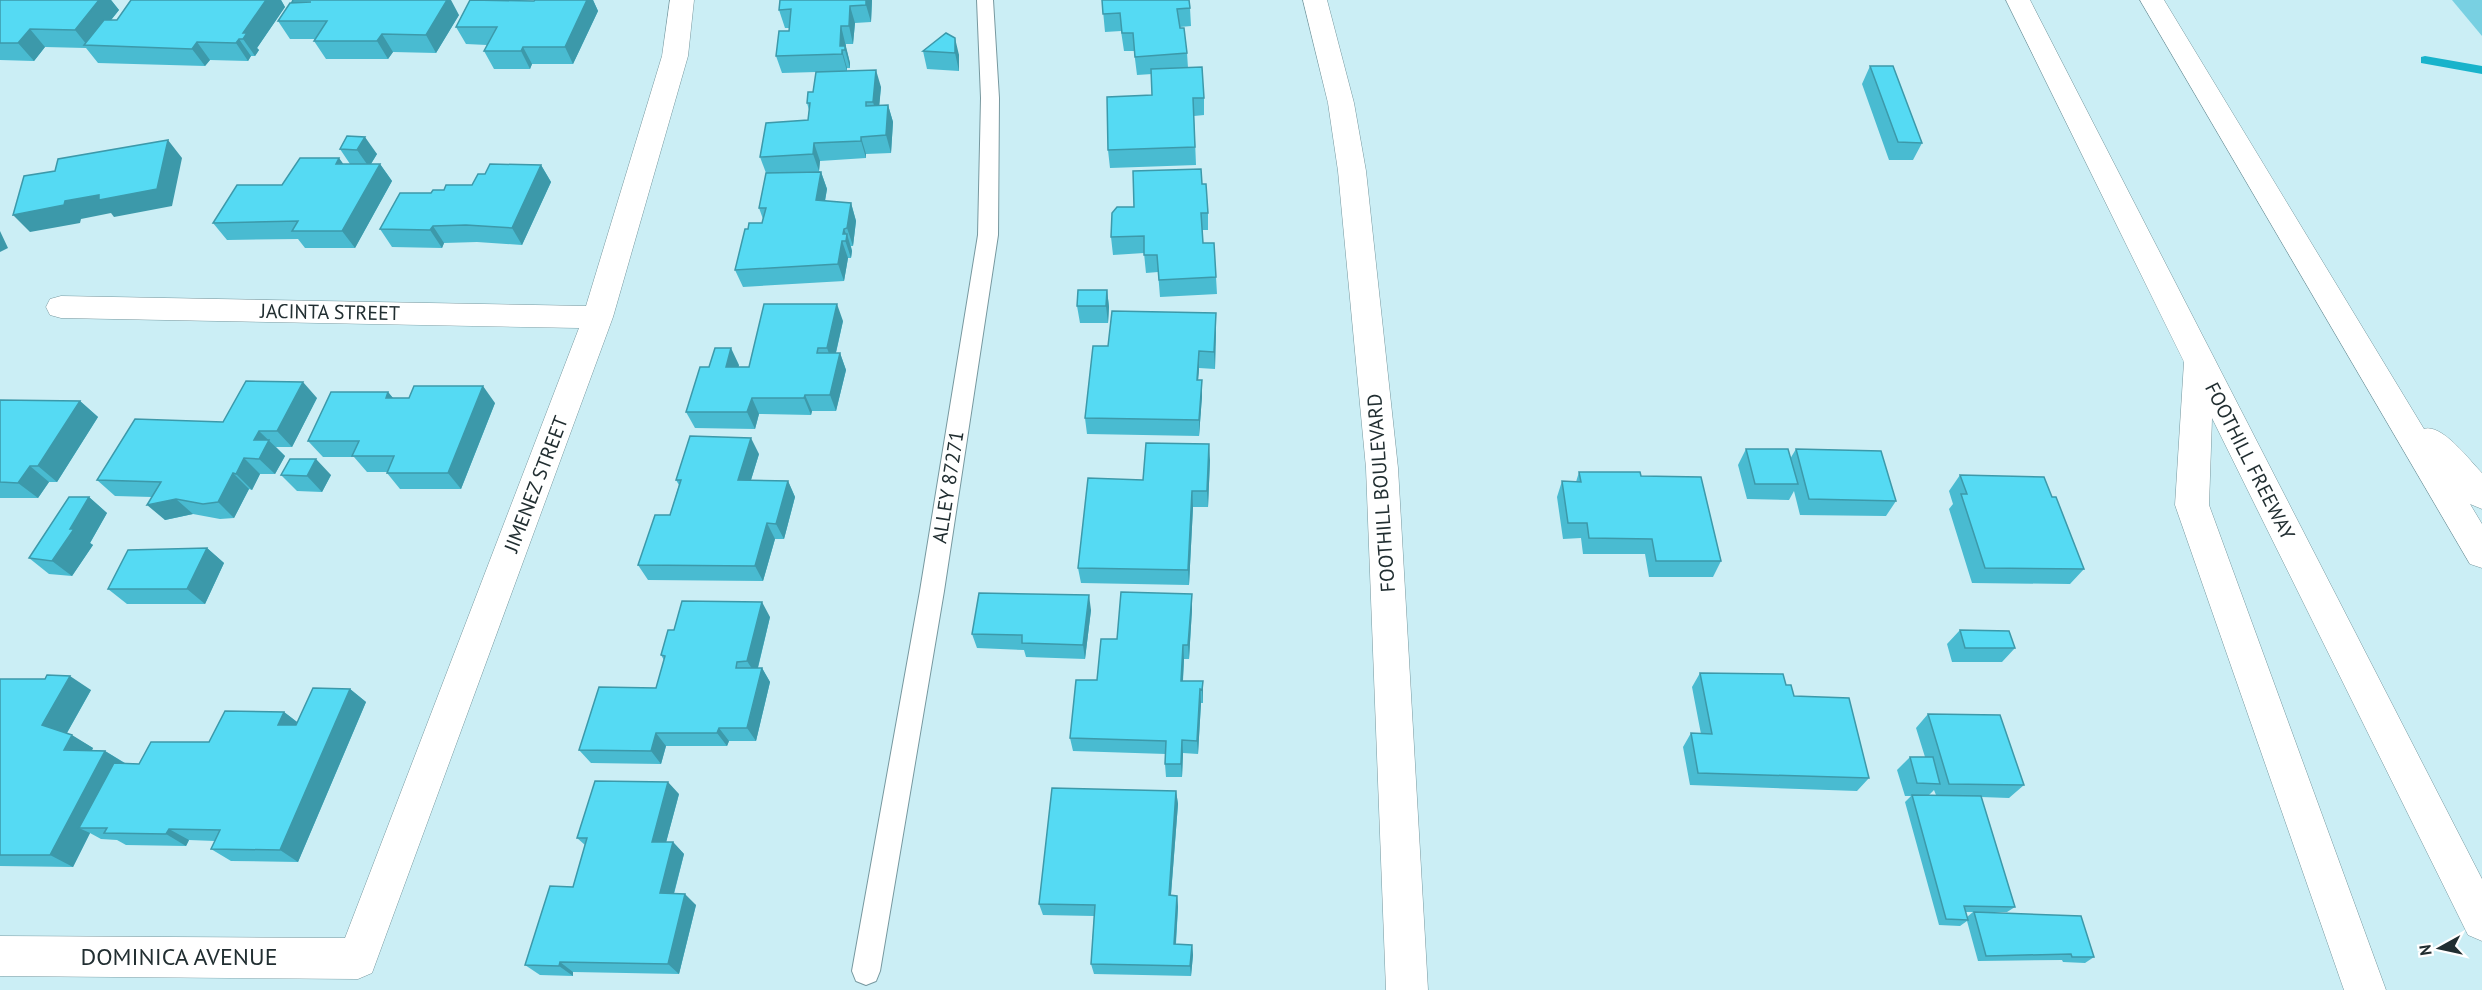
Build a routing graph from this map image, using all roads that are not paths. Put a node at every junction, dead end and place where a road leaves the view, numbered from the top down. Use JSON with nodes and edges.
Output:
{"nodes":[{"id":1,"x":682,"y":0,"type":"edge"},
{"id":2,"x":985,"y":0,"type":"edge"},
{"id":3,"x":1315,"y":0,"type":"edge"},
{"id":4,"x":2018,"y":0,"type":"edge"},
{"id":5,"x":2152,"y":0,"type":"edge"},
{"id":6,"x":61,"y":307,"type":"dead end"},
{"id":7,"x":598,"y":317,"type":"junction"},
{"id":8,"x":2199,"y":361,"type":"junction"},
{"id":9,"x":2389,"y":398,"type":"junction"},
{"id":10,"x":2482,"y":495,"type":"edge"},
{"id":11,"x":2482,"y":554,"type":"edge"},
{"id":12,"x":2482,"y":921,"type":"edge"},
{"id":13,"x":0,"y":956,"type":"edge"},
{"id":14,"x":358,"y":958,"type":"joint"},
{"id":15,"x":866,"y":971,"type":"dead end"},
{"id":16,"x":1407,"y":990,"type":"edge"},
{"id":17,"x":2365,"y":990,"type":"edge"}],
"edges":[{"from":1,"to":7,"type":"main road","name":"JIMENEZ STREET"},
{"from":2,"to":15,"type":"lane","name":"ALLEY 87271"},
{"from":3,"to":16,"type":"main road","name":"FOOTHILL BOULEVARD"},
{"from":4,"to":8,"type":"main road","name":"FOOTHILL FREEWAY"},
{"from":5,"to":9,"type":"main road"},
{"from":6,"to":7,"type":"main road","name":"JACINTA STREET"},
{"from":7,"to":14,"type":"main road","name":"JIMENEZ STREET"},
{"from":8,"to":12,"type":"main road","name":"FOOTHILL FREEWAY"},
{"from":8,"to":17,"type":"main road"},
{"from":9,"to":10,"type":"main road"},
{"from":9,"to":11,"type":"main road"},
{"from":13,"to":14,"type":"main road","name":"DOMINICA AVENUE"}]}
